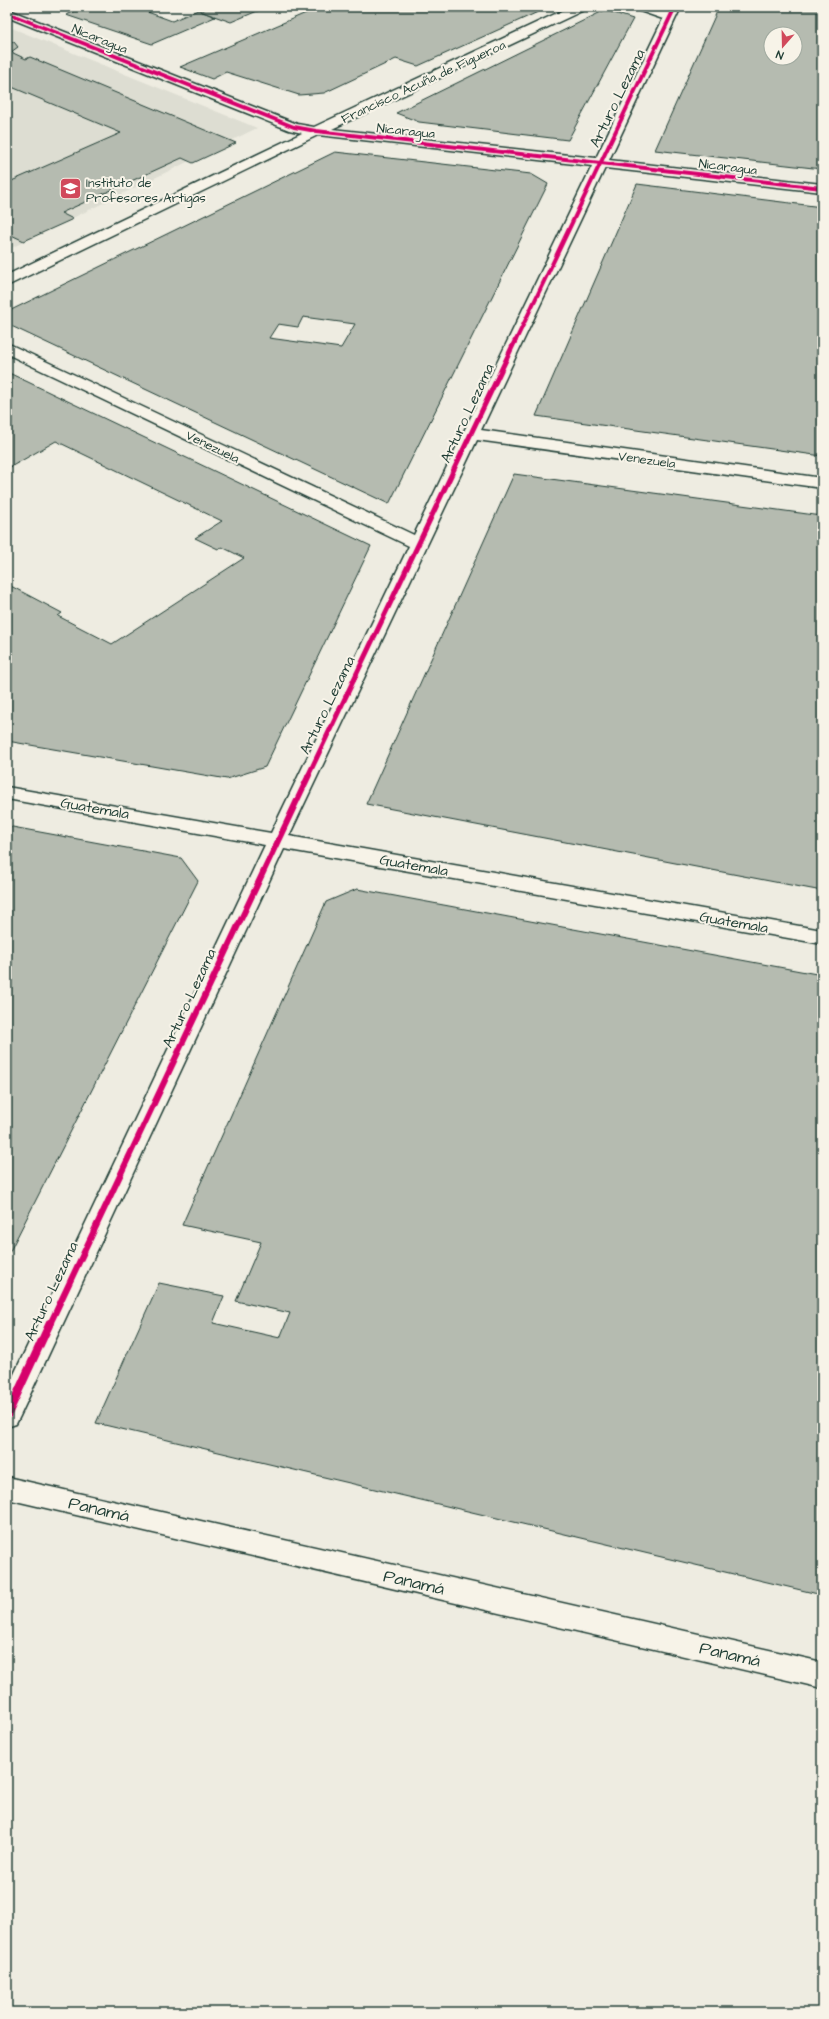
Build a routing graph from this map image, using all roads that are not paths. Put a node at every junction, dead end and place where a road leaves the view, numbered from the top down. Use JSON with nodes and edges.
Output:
{"nodes":[{"id":1,"x":580,"y":7,"type":"edge"},
{"id":2,"x":641,"y":7,"type":"edge"},
{"id":3,"x":672,"y":12,"type":"edge"},
{"id":4,"x":7,"y":13,"type":"edge"},
{"id":5,"x":316,"y":132,"type":"junction"},
{"id":6,"x":600,"y":162,"type":"junction"},
{"id":7,"x":822,"y":188,"type":"edge"},
{"id":8,"x":7,"y":281,"type":"edge"},
{"id":9,"x":7,"y":348,"type":"edge"},
{"id":10,"x":471,"y":434,"type":"junction"},
{"id":11,"x":822,"y":484,"type":"edge"},
{"id":12,"x":419,"y":544,"type":"junction"},
{"id":13,"x":7,"y":793,"type":"edge"},
{"id":14,"x":277,"y":841,"type":"junction"},
{"id":15,"x":822,"y":937,"type":"edge"},
{"id":16,"x":7,"y":1416,"type":"edge"},
{"id":17,"x":7,"y":1488,"type":"edge"},
{"id":18,"x":822,"y":1675,"type":"edge"}],
"edges":[{"from":1,"to":5,"type":"street","name":"Francisco Acuña de Figueroa"},
{"from":2,"to":3,"type":"street"},
{"from":3,"to":6,"type":"street","name":"Arturo Lezama"},
{"from":4,"to":5,"type":"street","name":"Nicaragua"},
{"from":5,"to":6,"type":"street","name":"Nicaragua"},
{"from":5,"to":8,"type":"street","name":"Francisco Acuña de Figueroa"},
{"from":6,"to":7,"type":"street","name":"Nicaragua"},
{"from":6,"to":10,"type":"street","name":"Arturo Lezama"},
{"from":9,"to":12,"type":"street","name":"Venezuela"},
{"from":10,"to":11,"type":"street","name":"Venezuela"},
{"from":10,"to":12,"type":"street","name":"Arturo Lezama"},
{"from":12,"to":14,"type":"street","name":"Arturo Lezama"},
{"from":13,"to":14,"type":"street","name":"Guatemala"},
{"from":14,"to":15,"type":"street","name":"Guatemala"},
{"from":14,"to":16,"type":"street","name":"Arturo Lezama"},
{"from":17,"to":18,"type":"street","name":"Panamá"}]}
